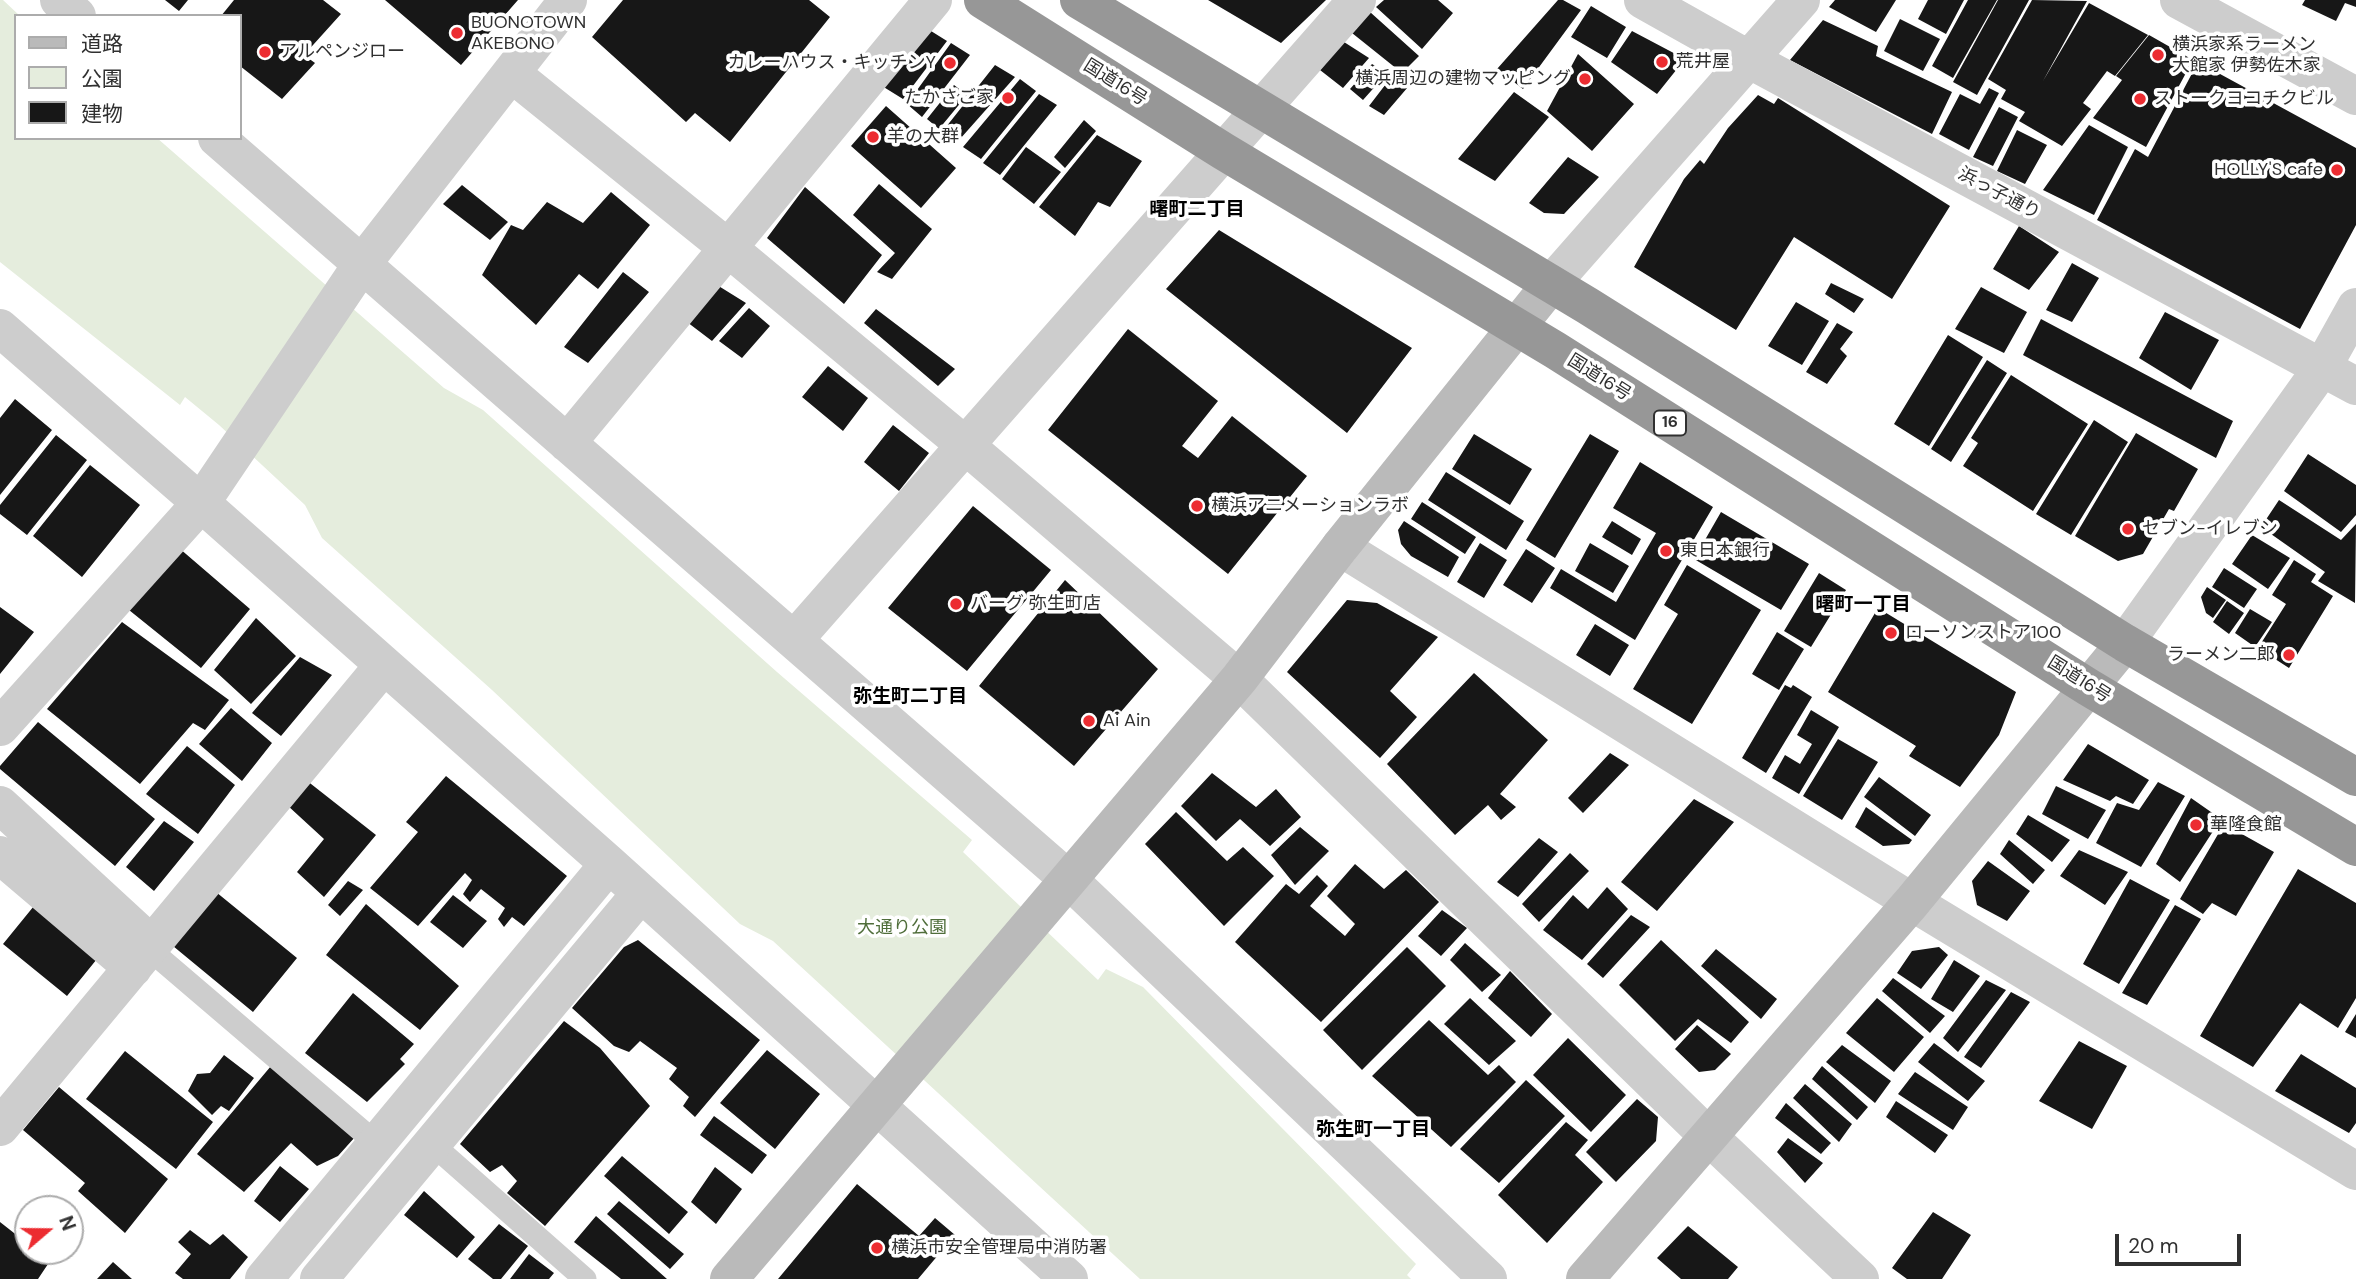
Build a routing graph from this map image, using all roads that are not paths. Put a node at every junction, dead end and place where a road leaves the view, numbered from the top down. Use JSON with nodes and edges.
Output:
{"nodes":[{"id":1,"x":59,"y":0,"type":"edge"},
{"id":2,"x":568,"y":0,"type":"edge"},
{"id":3,"x":933,"y":0,"type":"edge"},
{"id":4,"x":983,"y":0,"type":"edge"},
{"id":5,"x":1079,"y":0,"type":"edge"},
{"id":6,"x":1357,"y":0,"type":"edge"},
{"id":7,"x":1643,"y":0,"type":"edge"},
{"id":8,"x":1801,"y":0,"type":"edge"},
{"id":9,"x":2179,"y":0,"type":"edge"},
{"id":10,"x":2222,"y":10,"type":"edge"},
{"id":11,"x":75,"y":14,"type":"edge"},
{"id":12,"x":1750,"y":60,"type":"junction"},
{"id":13,"x":511,"y":73,"type":"junction"},
{"id":14,"x":2356,"y":96,"type":"edge"},
{"id":15,"x":1260,"y":110,"type":"junction"},
{"id":16,"x":220,"y":140,"type":"edge"},
{"id":17,"x":1223,"y":151,"type":"junction"},
{"id":18,"x":729,"y":248,"type":"junction"},
{"id":19,"x":362,"y":264,"type":"junction"},
{"id":20,"x":1552,"y":284,"type":"junction"},
{"id":21,"x":2356,"y":307,"type":"edge"},
{"id":22,"x":1517,"y":327,"type":"junction"},
{"id":23,"x":0,"y":328,"type":"edge"},
{"id":24,"x":2322,"y":368,"type":"junction"},
{"id":25,"x":2356,"y":386,"type":"edge"},
{"id":26,"x":567,"y":443,"type":"junction"},
{"id":27,"x":965,"y":445,"type":"junction"},
{"id":28,"x":201,"y":503,"type":"junction"},
{"id":29,"x":1340,"y":547,"type":"junction"},
{"id":30,"x":794,"y":640,"type":"junction"},
{"id":31,"x":2125,"y":643,"type":"junction"},
{"id":32,"x":384,"y":665,"type":"junction"},
{"id":33,"x":1239,"y":678,"type":"junction"},
{"id":34,"x":2088,"y":687,"type":"junction"},
{"id":35,"x":0,"y":727,"type":"edge"},
{"id":36,"x":2356,"y":777,"type":"edge"},
{"id":37,"x":0,"y":805,"type":"edge"},
{"id":38,"x":2356,"y":847,"type":"edge"},
{"id":39,"x":0,"y":855,"type":"edge"},
{"id":40,"x":608,"y":864,"type":"junction"},
{"id":41,"x":1068,"y":879,"type":"junction"},
{"id":42,"x":641,"y":893,"type":"junction"},
{"id":43,"x":1912,"y":902,"type":"junction"},
{"id":44,"x":145,"y":954,"type":"junction"},
{"id":45,"x":874,"y":1106,"type":"junction"},
{"id":46,"x":0,"y":1127,"type":"edge"},
{"id":47,"x":1707,"y":1135,"type":"junction"},
{"id":48,"x":376,"y":1143,"type":"junction"},
{"id":49,"x":432,"y":1144,"type":"junction"},
{"id":50,"x":2356,"y":1171,"type":"edge"},
{"id":51,"x":264,"y":1279,"type":"edge"},
{"id":52,"x":319,"y":1279,"type":"edge"},
{"id":53,"x":585,"y":1279,"type":"edge"},
{"id":54,"x":729,"y":1279,"type":"edge"},
{"id":55,"x":1069,"y":1279,"type":"edge"},
{"id":56,"x":1488,"y":1279,"type":"edge"},
{"id":57,"x":1585,"y":1279,"type":"edge"},
{"id":58,"x":1860,"y":1279,"type":"edge"}],
"edges":[{"from":1,"to":11,"type":"street"},
{"from":2,"to":13,"type":"street"},
{"from":3,"to":18,"type":"street"},
{"from":4,"to":17,"type":"highway","name":"国道16号","number":"16"},
{"from":5,"to":15,"type":"highway"},
{"from":6,"to":15,"type":"street"},
{"from":7,"to":12,"type":"street","name":"浜っ子通り"},
{"from":8,"to":12,"type":"street"},
{"from":9,"to":10,"type":"street"},
{"from":10,"to":14,"type":"street"},
{"from":12,"to":20,"type":"street"},
{"from":12,"to":24,"type":"street","name":"浜っ子通り"},
{"from":13,"to":18,"type":"street"},
{"from":13,"to":19,"type":"street"},
{"from":15,"to":17,"type":"street"},
{"from":15,"to":20,"type":"highway"},
{"from":16,"to":19,"type":"street"},
{"from":17,"to":22,"type":"highway","name":"国道16号","number":"16"},
{"from":17,"to":27,"type":"street"},
{"from":18,"to":26,"type":"street"},
{"from":18,"to":27,"type":"street"},
{"from":19,"to":26,"type":"street"},
{"from":19,"to":28,"type":"street"},
{"from":20,"to":22,"type":"street"},
{"from":20,"to":31,"type":"highway"},
{"from":21,"to":24,"type":"street"},
{"from":22,"to":29,"type":"street"},
{"from":22,"to":34,"type":"highway","name":"国道16号","number":"16"},
{"from":23,"to":28,"type":"street"},
{"from":24,"to":25,"type":"street","name":"浜っ子通り"},
{"from":24,"to":31,"type":"street"},
{"from":26,"to":30,"type":"street"},
{"from":27,"to":30,"type":"street"},
{"from":27,"to":33,"type":"street"},
{"from":28,"to":32,"type":"street"},
{"from":28,"to":35,"type":"street"},
{"from":29,"to":33,"type":"street"},
{"from":29,"to":43,"type":"street"},
{"from":30,"to":41,"type":"street"},
{"from":31,"to":34,"type":"street"},
{"from":31,"to":36,"type":"highway"},
{"from":32,"to":40,"type":"street"},
{"from":32,"to":44,"type":"street"},
{"from":33,"to":41,"type":"street"},
{"from":33,"to":47,"type":"street"},
{"from":34,"to":38,"type":"highway","name":"国道16号","number":"16"},
{"from":34,"to":43,"type":"street"},
{"from":37,"to":44,"type":"street"},
{"from":39,"to":44,"type":"street"},
{"from":40,"to":42,"type":"street"},
{"from":40,"to":48,"type":"street"},
{"from":41,"to":45,"type":"street"},
{"from":41,"to":56,"type":"street"},
{"from":42,"to":45,"type":"street"},
{"from":42,"to":49,"type":"street"},
{"from":43,"to":47,"type":"street"},
{"from":43,"to":50,"type":"street"},
{"from":44,"to":46,"type":"street"},
{"from":44,"to":48,"type":"lane"},
{"from":45,"to":54,"type":"street"},
{"from":45,"to":55,"type":"street"},
{"from":47,"to":57,"type":"street"},
{"from":47,"to":58,"type":"street"},
{"from":48,"to":51,"type":"street"},
{"from":49,"to":52,"type":"street"},
{"from":49,"to":53,"type":"lane"}]}
